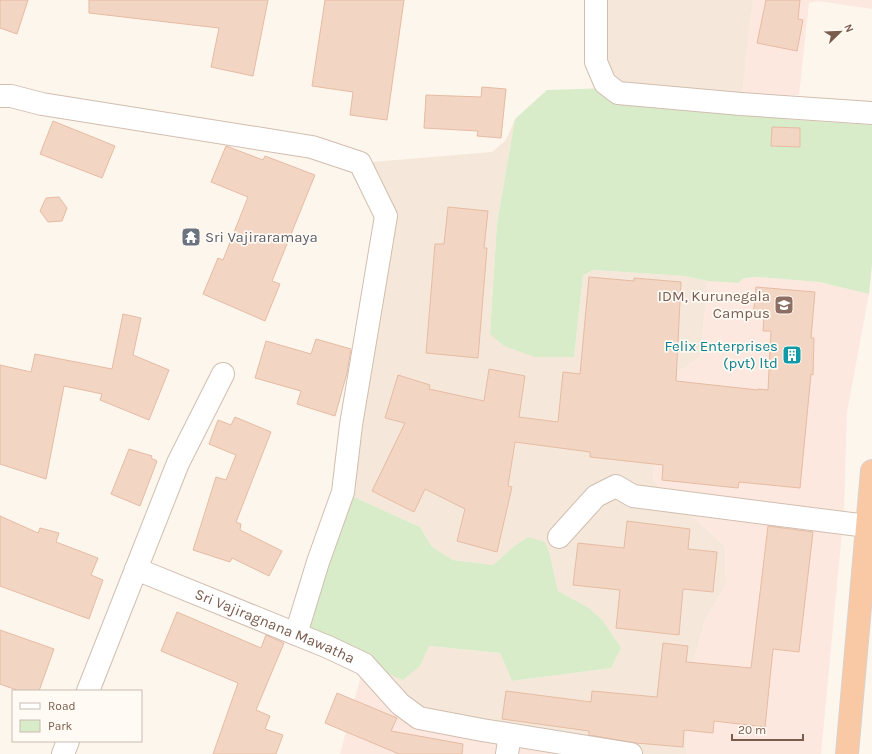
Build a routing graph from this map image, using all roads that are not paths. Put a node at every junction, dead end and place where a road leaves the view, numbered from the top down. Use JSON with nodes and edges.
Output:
{"nodes":[{"id":1,"x":596,"y":0,"type":"edge"},
{"id":2,"x":0,"y":96,"type":"edge"},
{"id":3,"x":872,"y":113,"type":"edge"},
{"id":4,"x":222,"y":374,"type":"dead end"},
{"id":5,"x":872,"y":471,"type":"edge"},
{"id":6,"x":867,"y":526,"type":"junction"},
{"id":7,"x":559,"y":537,"type":"dead end"},
{"id":8,"x":136,"y":570,"type":"junction"},
{"id":9,"x":866,"y":598,"type":"edge"},
{"id":10,"x":296,"y":634,"type":"junction"},
{"id":11,"x":88,"y":690,"type":"edge"},
{"id":12,"x":68,"y":742,"type":"edge"},
{"id":13,"x":509,"y":745,"type":"edge"},
{"id":14,"x":63,"y":754,"type":"edge"},
{"id":15,"x":631,"y":754,"type":"edge"},
{"id":16,"x":847,"y":754,"type":"edge"}],
"edges":[{"from":1,"to":3,"type":"street"},
{"from":2,"to":10,"type":"street"},
{"from":4,"to":8,"type":"street"},
{"from":5,"to":6,"type":"highway"},
{"from":6,"to":7,"type":"street"},
{"from":6,"to":9,"type":"highway"},
{"from":8,"to":10,"type":"street","name":"Sri Vajiragnana Mawatha"},
{"from":8,"to":11,"type":"street"},
{"from":9,"to":16,"type":"highway"},
{"from":10,"to":13,"type":"street","name":"Sri Vajiragnana Mawatha"},
{"from":12,"to":14,"type":"street"},
{"from":13,"to":15,"type":"street","name":"Sri Vajiragnana Mawatha"}]}
